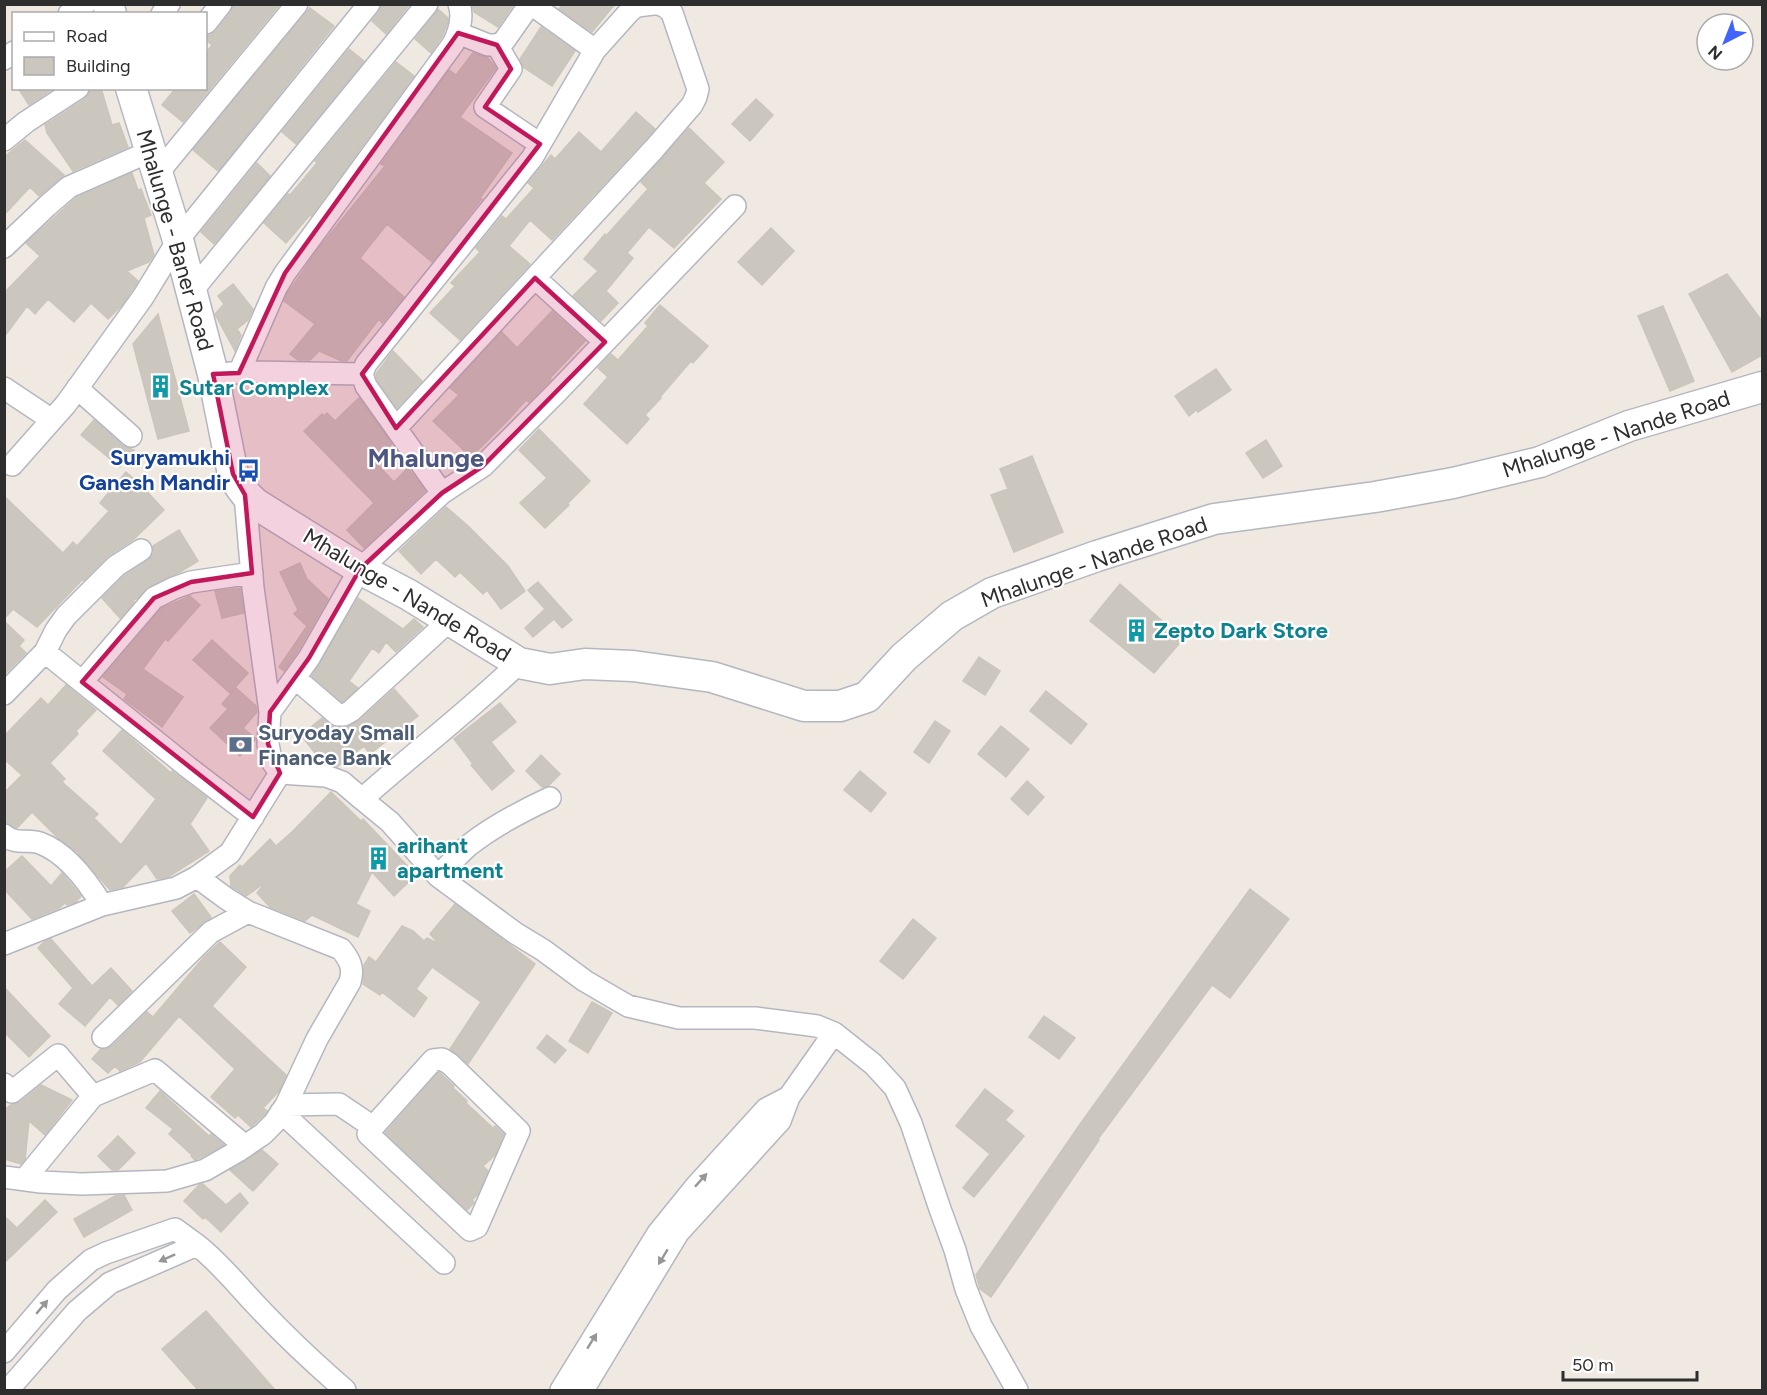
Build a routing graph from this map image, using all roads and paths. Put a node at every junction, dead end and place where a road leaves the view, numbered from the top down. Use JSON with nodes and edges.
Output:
{"nodes":[{"id":1,"x":85,"y":4,"type":"edge"},
{"id":2,"x":221,"y":4,"type":"edge"},
{"id":3,"x":297,"y":4,"type":"edge"},
{"id":4,"x":369,"y":4,"type":"edge"},
{"id":5,"x":427,"y":4,"type":"edge"},
{"id":6,"x":459,"y":4,"type":"edge"},
{"id":7,"x":530,"y":4,"type":"edge"},
{"id":8,"x":653,"y":4,"type":"edge"},
{"id":9,"x":658,"y":4,"type":"edge"},
{"id":10,"x":72,"y":12,"type":"edge"},
{"id":11,"x":207,"y":22,"type":"edge"},
{"id":12,"x":458,"y":33,"type":"junction"},
{"id":13,"x":497,"y":45,"type":"junction"},
{"id":14,"x":595,"y":50,"type":"junction"},
{"id":15,"x":75,"y":90,"type":"edge"},
{"id":16,"x":139,"y":94,"type":"edge"},
{"id":17,"x":4,"y":140,"type":"edge"},
{"id":18,"x":540,"y":144,"type":"junction"},
{"id":19,"x":154,"y":163,"type":"junction"},
{"id":20,"x":735,"y":206,"type":"dead end"},
{"id":21,"x":178,"y":240,"type":"junction"},
{"id":22,"x":4,"y":247,"type":"edge"},
{"id":23,"x":535,"y":278,"type":"junction"},
{"id":24,"x":192,"y":291,"type":"junction"},
{"id":25,"x":605,"y":342,"type":"junction"},
{"id":26,"x":226,"y":373,"type":"junction"},
{"id":27,"x":362,"y":374,"type":"junction"},
{"id":28,"x":4,"y":387,"type":"edge"},
{"id":29,"x":1762,"y":387,"type":"edge"},
{"id":30,"x":77,"y":388,"type":"junction"},
{"id":31,"x":52,"y":420,"type":"junction"},
{"id":32,"x":396,"y":428,"type":"junction"},
{"id":33,"x":131,"y":436,"type":"dead end"},
{"id":34,"x":12,"y":465,"type":"dead end"},
{"id":35,"x":442,"y":493,"type":"junction"},
{"id":36,"x":245,"y":495,"type":"junction"},
{"id":37,"x":141,"y":550,"type":"dead end"},
{"id":38,"x":360,"y":569,"type":"junction"},
{"id":39,"x":252,"y":573,"type":"junction"},
{"id":40,"x":450,"y":620,"type":"junction"},
{"id":41,"x":45,"y":652,"type":"junction"},
{"id":42,"x":519,"y":663,"type":"junction"},
{"id":43,"x":295,"y":678,"type":"junction"},
{"id":44,"x":82,"y":682,"type":"junction"},
{"id":45,"x":4,"y":694,"type":"edge"},
{"id":46,"x":270,"y":712,"type":"junction"},
{"id":47,"x":280,"y":773,"type":"junction"},
{"id":48,"x":550,"y":798,"type":"dead end"},
{"id":49,"x":362,"y":799,"type":"junction"},
{"id":50,"x":253,"y":817,"type":"junction"},
{"id":51,"x":4,"y":835,"type":"edge"},
{"id":52,"x":438,"y":876,"type":"junction"},
{"id":53,"x":198,"y":877,"type":"junction"},
{"id":54,"x":102,"y":905,"type":"junction"},
{"id":55,"x":248,"y":912,"type":"junction"},
{"id":56,"x":4,"y":944,"type":"edge"},
{"id":57,"x":834,"y":1034,"type":"junction"},
{"id":58,"x":103,"y":1037,"type":"dead end"},
{"id":59,"x":4,"y":1084,"type":"edge"},
{"id":60,"x":93,"y":1096,"type":"junction"},
{"id":61,"x":789,"y":1097,"type":"junction"},
{"id":62,"x":284,"y":1108,"type":"junction"},
{"id":63,"x":373,"y":1127,"type":"junction"},
{"id":64,"x":245,"y":1146,"type":"junction"},
{"id":65,"x":14,"y":1178,"type":"edge"},
{"id":66,"x":196,"y":1245,"type":"junction"},
{"id":67,"x":444,"y":1263,"type":"dead end"},
{"id":68,"x":4,"y":1352,"type":"edge"},
{"id":69,"x":8,"y":1390,"type":"edge"},
{"id":70,"x":345,"y":1390,"type":"edge"},
{"id":71,"x":561,"y":1390,"type":"edge"},
{"id":72,"x":583,"y":1390,"type":"edge"},
{"id":73,"x":1017,"y":1390,"type":"edge"}],
"edges":[{"from":1,"to":10,"type":"street"},
{"from":2,"to":11,"type":"street"},
{"from":3,"to":19,"type":"street"},
{"from":4,"to":21,"type":"street"},
{"from":5,"to":24,"type":"street"},
{"from":6,"to":12,"type":"street"},
{"from":7,"to":13,"type":"street"},
{"from":7,"to":14,"type":"street"},
{"from":8,"to":14,"type":"street"},
{"from":9,"to":23,"type":"street"},
{"from":12,"to":13,"type":"street"},
{"from":12,"to":26,"type":"street"},
{"from":13,"to":18,"type":"street"},
{"from":14,"to":18,"type":"street"},
{"from":15,"to":17,"type":"street"},
{"from":16,"to":19,"type":"main road","name":"Mhalunge - Baner Road"},
{"from":18,"to":27,"type":"street"},
{"from":19,"to":21,"type":"main road","name":"Mhalunge - Baner Road"},
{"from":19,"to":22,"type":"street"},
{"from":20,"to":25,"type":"street"},
{"from":21,"to":24,"type":"main road","name":"Mhalunge - Baner Road"},
{"from":21,"to":30,"type":"street"},
{"from":23,"to":25,"type":"street"},
{"from":23,"to":32,"type":"street"},
{"from":24,"to":26,"type":"main road","name":"Mhalunge - Baner Road"},
{"from":25,"to":35,"type":"street"},
{"from":26,"to":27,"type":"street"},
{"from":26,"to":36,"type":"main road","name":"Mhalunge - Baner Road"},
{"from":27,"to":32,"type":"street"},
{"from":28,"to":31,"type":"street"},
{"from":29,"to":42,"type":"main road","name":"Mhalunge - Nande Road"},
{"from":30,"to":31,"type":"street"},
{"from":30,"to":33,"type":"street"},
{"from":31,"to":34,"type":"street"},
{"from":32,"to":35,"type":"street"},
{"from":35,"to":38,"type":"street"},
{"from":36,"to":38,"type":"main road","name":"Mhalunge - Nande Road"},
{"from":36,"to":39,"type":"street"},
{"from":37,"to":41,"type":"street"},
{"from":38,"to":40,"type":"main road","name":"Mhalunge - Nande Road"},
{"from":38,"to":43,"type":"street"},
{"from":39,"to":44,"type":"street"},
{"from":39,"to":46,"type":"street"},
{"from":40,"to":42,"type":"main road","name":"Mhalunge - Nande Road"},
{"from":40,"to":43,"type":"street"},
{"from":41,"to":44,"type":"street"},
{"from":41,"to":45,"type":"street"},
{"from":42,"to":49,"type":"street"},
{"from":43,"to":46,"type":"street"},
{"from":44,"to":50,"type":"street"},
{"from":46,"to":47,"type":"street"},
{"from":47,"to":49,"type":"street"},
{"from":47,"to":50,"type":"street"},
{"from":48,"to":52,"type":"street"},
{"from":49,"to":52,"type":"street"},
{"from":50,"to":53,"type":"street"},
{"from":51,"to":54,"type":"street"},
{"from":52,"to":57,"type":"street"},
{"from":53,"to":54,"type":"street"},
{"from":53,"to":55,"type":"street"},
{"from":54,"to":56,"type":"street"},
{"from":55,"to":58,"type":"street"},
{"from":55,"to":62,"type":"street"},
{"from":57,"to":61,"type":"street"},
{"from":57,"to":73,"type":"street"},
{"from":59,"to":60,"type":"street"},
{"from":60,"to":64,"type":"street"},
{"from":60,"to":65,"type":"street"},
{"from":71,"to":61,"type":"street","one_way":true},
{"from":61,"to":72,"type":"street","one_way":true},
{"from":62,"to":63,"type":"street"},
{"from":62,"to":64,"type":"street"},
{"from":62,"to":67,"type":"street"},
{"from":63,"to":63,"type":"street"},
{"from":64,"to":65,"type":"street"},
{"from":68,"to":66,"type":"street","one_way":true},
{"from":66,"to":69,"type":"street","one_way":true},
{"from":66,"to":70,"type":"street"}]}
